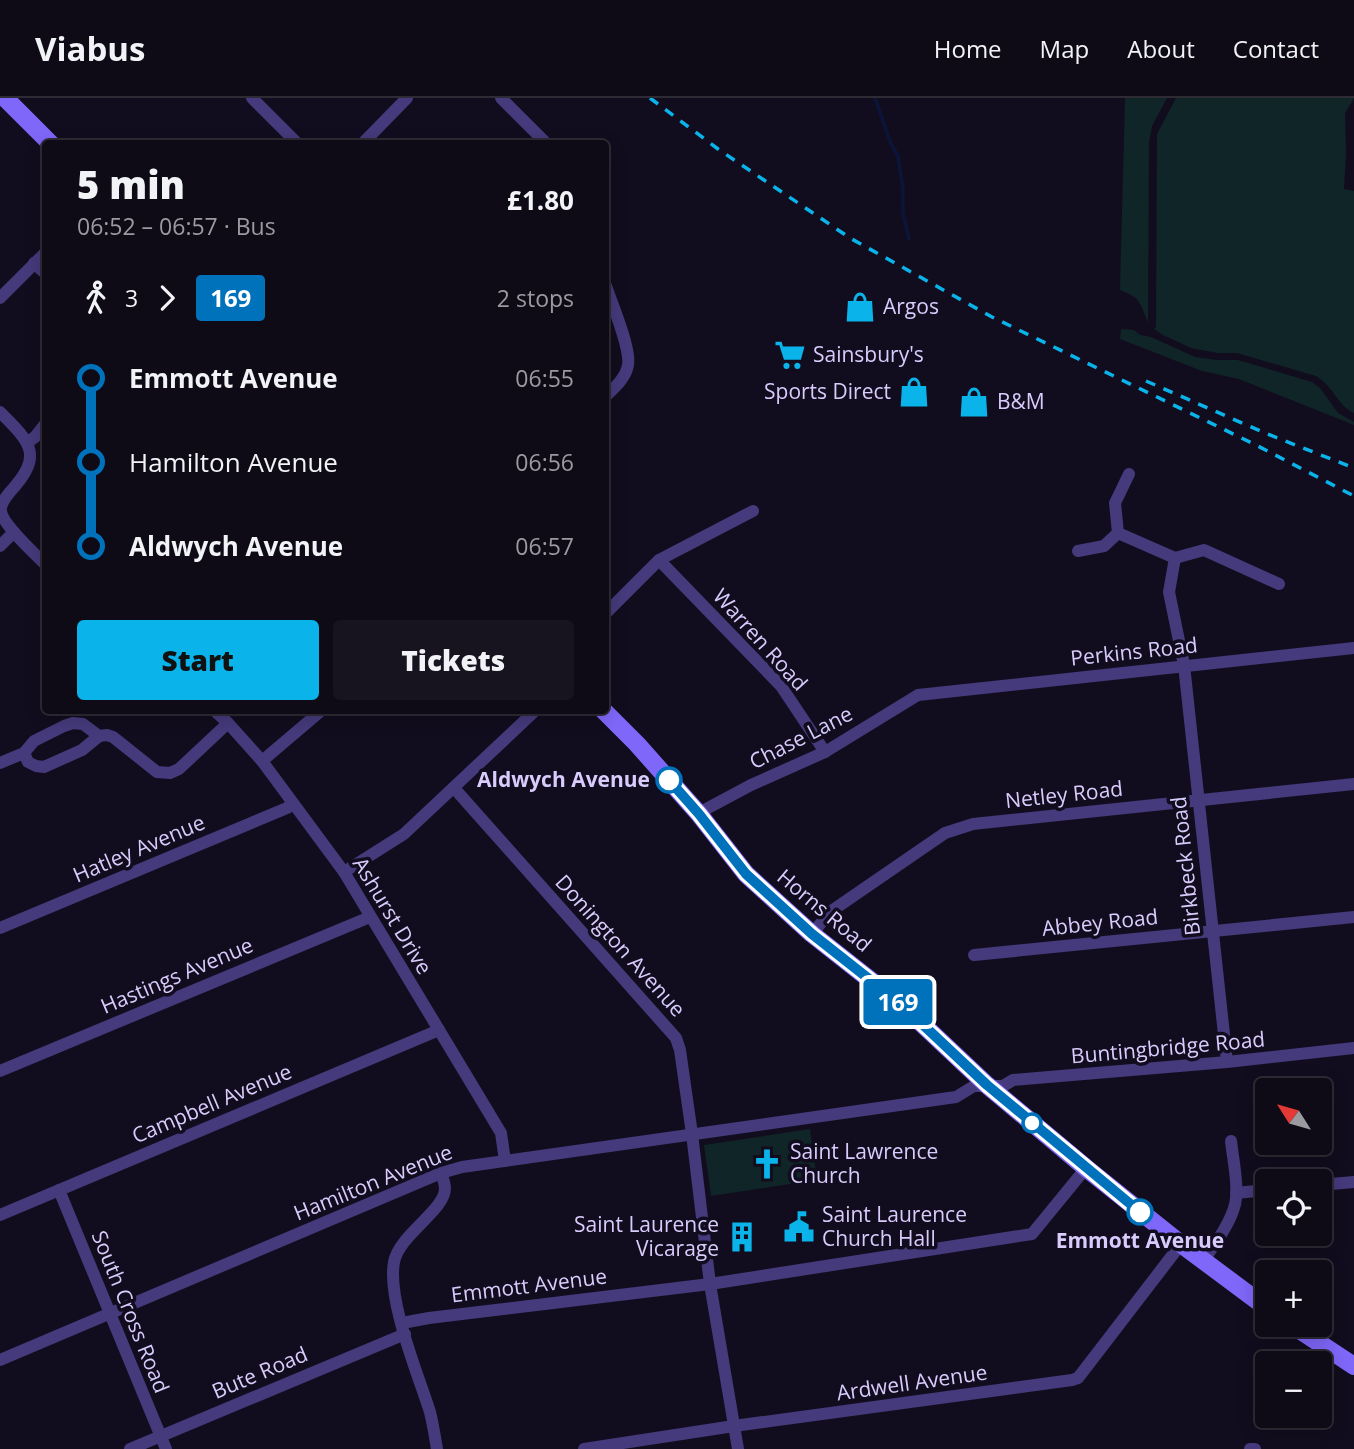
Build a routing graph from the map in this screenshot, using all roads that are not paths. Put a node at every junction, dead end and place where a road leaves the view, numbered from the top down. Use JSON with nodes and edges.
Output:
{"nodes":[{"id":1,"x":5,"y":98,"type":"edge"},
{"id":2,"x":252,"y":98,"type":"edge"},
{"id":3,"x":407,"y":98,"type":"edge"},
{"id":4,"x":501,"y":98,"type":"edge"},
{"id":5,"x":47,"y":140,"type":"edge"},
{"id":6,"x":294,"y":140,"type":"edge"},
{"id":7,"x":366,"y":140,"type":"edge"},
{"id":8,"x":543,"y":140,"type":"edge"},
{"id":9,"x":42,"y":256,"type":"edge"},
{"id":10,"x":34,"y":263,"type":"junction"},
{"id":11,"x":42,"y":270,"type":"edge"},
{"id":12,"x":609,"y":295,"type":"edge"},
{"id":13,"x":0,"y":298,"type":"edge"},
{"id":14,"x":609,"y":393,"type":"edge"},
{"id":15,"x":0,"y":412,"type":"edge"},
{"id":16,"x":42,"y":426,"type":"edge"},
{"id":17,"x":28,"y":442,"type":"junction"},
{"id":18,"x":1129,"y":474,"type":"dead end"},
{"id":19,"x":753,"y":511,"type":"dead end"},
{"id":20,"x":14,"y":532,"type":"junction"},
{"id":21,"x":1118,"y":533,"type":"junction"},
{"id":22,"x":0,"y":546,"type":"edge"},
{"id":23,"x":1079,"y":551,"type":"dead end"},
{"id":24,"x":1175,"y":558,"type":"junction"},
{"id":25,"x":659,"y":560,"type":"junction"},
{"id":26,"x":42,"y":561,"type":"edge"},
{"id":27,"x":1279,"y":584,"type":"dead end"},
{"id":28,"x":609,"y":610,"type":"edge"},
{"id":29,"x":1354,"y":648,"type":"edge"},
{"id":30,"x":1184,"y":665,"type":"junction"},
{"id":31,"x":918,"y":695,"type":"joint"},
{"id":32,"x":218,"y":714,"type":"edge"},
{"id":33,"x":317,"y":714,"type":"edge"},
{"id":34,"x":532,"y":714,"type":"edge"},
{"id":35,"x":607,"y":714,"type":"edge"},
{"id":36,"x":228,"y":723,"type":"junction"},
{"id":37,"x":99,"y":736,"type":"junction"},
{"id":38,"x":825,"y":752,"type":"junction"},
{"id":39,"x":24,"y":753,"type":"junction"},
{"id":40,"x":262,"y":761,"type":"junction"},
{"id":41,"x":0,"y":763,"type":"edge"},
{"id":42,"x":1354,"y":784,"type":"edge"},
{"id":43,"x":454,"y":788,"type":"junction"},
{"id":44,"x":1199,"y":800,"type":"junction"},
{"id":45,"x":292,"y":804,"type":"junction"},
{"id":46,"x":699,"y":814,"type":"junction"},
{"id":47,"x":344,"y":872,"type":"junction"},
{"id":48,"x":370,"y":917,"type":"junction"},
{"id":49,"x":1354,"y":917,"type":"edge"},
{"id":50,"x":0,"y":928,"type":"edge"},
{"id":51,"x":1212,"y":931,"type":"junction"},
{"id":52,"x":812,"y":934,"type":"junction"},
{"id":53,"x":974,"y":955,"type":"dead end"},
{"id":54,"x":439,"y":1030,"type":"junction"},
{"id":55,"x":1354,"y":1048,"type":"edge"},
{"id":56,"x":1227,"y":1062,"type":"junction"},
{"id":57,"x":0,"y":1071,"type":"edge"},
{"id":58,"x":987,"y":1085,"type":"junction"},
{"id":59,"x":692,"y":1134,"type":"junction"},
{"id":60,"x":1231,"y":1141,"type":"dead end"},
{"id":61,"x":505,"y":1161,"type":"junction"},
{"id":62,"x":1086,"y":1168,"type":"junction"},
{"id":63,"x":441,"y":1173,"type":"junction"},
{"id":64,"x":1354,"y":1182,"type":"edge"},
{"id":65,"x":1332,"y":1184,"type":"edge"},
{"id":66,"x":59,"y":1189,"type":"junction"},
{"id":67,"x":1255,"y":1191,"type":"edge"},
{"id":68,"x":1236,"y":1193,"type":"junction"},
{"id":69,"x":0,"y":1215,"type":"edge"},
{"id":70,"x":1181,"y":1244,"type":"junction"},
{"id":71,"x":1203,"y":1261,"type":"junction"},
{"id":72,"x":710,"y":1284,"type":"junction"},
{"id":73,"x":1255,"y":1299,"type":"edge"},
{"id":74,"x":111,"y":1314,"type":"junction"},
{"id":75,"x":404,"y":1328,"type":"junction"},
{"id":76,"x":1310,"y":1337,"type":"edge"},
{"id":77,"x":0,"y":1360,"type":"edge"},
{"id":78,"x":1354,"y":1366,"type":"edge"},
{"id":79,"x":734,"y":1426,"type":"junction"},
{"id":80,"x":161,"y":1436,"type":"junction"},
{"id":81,"x":130,"y":1449,"type":"edge"},
{"id":82,"x":166,"y":1449,"type":"edge"},
{"id":83,"x":438,"y":1449,"type":"edge"},
{"id":84,"x":584,"y":1449,"type":"edge"},
{"id":85,"x":737,"y":1449,"type":"edge"}],
"edges":[{"from":1,"to":5,"type":"street"},
{"from":2,"to":6,"type":"street"},
{"from":3,"to":7,"type":"street"},
{"from":4,"to":8,"type":"street"},
{"from":9,"to":10,"type":"street"},
{"from":10,"to":11,"type":"street"},
{"from":10,"to":13,"type":"street"},
{"from":12,"to":14,"type":"street"},
{"from":15,"to":17,"type":"street"},
{"from":16,"to":17,"type":"street"},
{"from":17,"to":20,"type":"street"},
{"from":18,"to":21,"type":"street"},
{"from":19,"to":25,"type":"street"},
{"from":20,"to":22,"type":"street"},
{"from":20,"to":26,"type":"street"},
{"from":21,"to":23,"type":"street"},
{"from":21,"to":24,"type":"street"},
{"from":24,"to":27,"type":"street"},
{"from":24,"to":30,"type":"street","name":"Birkbeck Road"},
{"from":25,"to":28,"type":"street"},
{"from":25,"to":38,"type":"street","name":"Warren Road"},
{"from":29,"to":30,"type":"street","name":"Perkins Road"},
{"from":30,"to":31,"type":"street","name":"Perkins Road"},
{"from":30,"to":44,"type":"street","name":"Birkbeck Road"},
{"from":31,"to":38,"type":"street","name":"Chase Lane"},
{"from":32,"to":36,"type":"street","name":"Ashurst Drive"},
{"from":33,"to":40,"type":"street"},
{"from":34,"to":43,"type":"street"},
{"from":35,"to":46,"type":"street","name":"Horns Road"},
{"from":36,"to":37,"type":"street"},
{"from":36,"to":40,"type":"street","name":"Ashurst Drive"},
{"from":37,"to":39,"type":"street"},
{"from":37,"to":39,"type":"street"},
{"from":38,"to":46,"type":"street","name":"Chase Lane"},
{"from":39,"to":41,"type":"street"},
{"from":40,"to":45,"type":"street","name":"Ashurst Drive"},
{"from":42,"to":44,"type":"street","name":"Netley Road"},
{"from":43,"to":47,"type":"street"},
{"from":43,"to":59,"type":"street","name":"Donington Avenue"},
{"from":44,"to":51,"type":"street","name":"Birkbeck Road"},
{"from":44,"to":52,"type":"street","name":"Netley Road"},
{"from":45,"to":47,"type":"street","name":"Ashurst Drive"},
{"from":45,"to":50,"type":"street","name":"Hatley Avenue"},
{"from":46,"to":52,"type":"street","name":"Horns Road"},
{"from":47,"to":48,"type":"street","name":"Ashurst Drive"},
{"from":48,"to":54,"type":"street","name":"Ashurst Drive"},
{"from":48,"to":57,"type":"street","name":"Hastings Avenue"},
{"from":49,"to":51,"type":"street","name":"Abbey Road"},
{"from":51,"to":53,"type":"street","name":"Abbey Road"},
{"from":51,"to":56,"type":"street","name":"Birkbeck Road"},
{"from":52,"to":58,"type":"street","name":"Horns Road"},
{"from":54,"to":61,"type":"street","name":"Ashurst Drive"},
{"from":54,"to":66,"type":"street","name":"Campbell Avenue"},
{"from":55,"to":56,"type":"street","name":"Buntingbridge Road"},
{"from":56,"to":58,"type":"street","name":"Buntingbridge Road"},
{"from":58,"to":59,"type":"street","name":"Hamilton Avenue"},
{"from":58,"to":62,"type":"street","name":"Horns Road"},
{"from":59,"to":61,"type":"street","name":"Hamilton Avenue"},
{"from":59,"to":72,"type":"street","name":"Donington Avenue"},
{"from":60,"to":68,"type":"street"},
{"from":61,"to":63,"type":"street","name":"Hamilton Avenue"},
{"from":62,"to":70,"type":"street","name":"Horns Road"},
{"from":62,"to":72,"type":"street","name":"Emmott Avenue"},
{"from":63,"to":74,"type":"street","name":"Hamilton Avenue"},
{"from":63,"to":75,"type":"street"},
{"from":64,"to":65,"type":"street"},
{"from":66,"to":69,"type":"street","name":"Campbell Avenue"},
{"from":66,"to":74,"type":"street","name":"South Cross Road"},
{"from":67,"to":68,"type":"street"},
{"from":68,"to":71,"type":"street"},
{"from":70,"to":71,"type":"street","name":"Horns Road"},
{"from":70,"to":79,"type":"street","name":"Ardwell Avenue"},
{"from":71,"to":73,"type":"street","name":"Horns Road"},
{"from":72,"to":75,"type":"street","name":"Emmott Avenue"},
{"from":72,"to":79,"type":"street","name":"Donington Avenue"},
{"from":74,"to":77,"type":"street","name":"Hamilton Avenue"},
{"from":74,"to":80,"type":"street","name":"South Cross Road"},
{"from":75,"to":80,"type":"street","name":"Bute Road"},
{"from":75,"to":83,"type":"street"},
{"from":76,"to":78,"type":"street"},
{"from":79,"to":84,"type":"street","name":"Ardwell Avenue"},
{"from":79,"to":85,"type":"street","name":"Donington Avenue"},
{"from":80,"to":81,"type":"street","name":"Bute Road"},
{"from":80,"to":82,"type":"street","name":"South Cross Road"}]}
